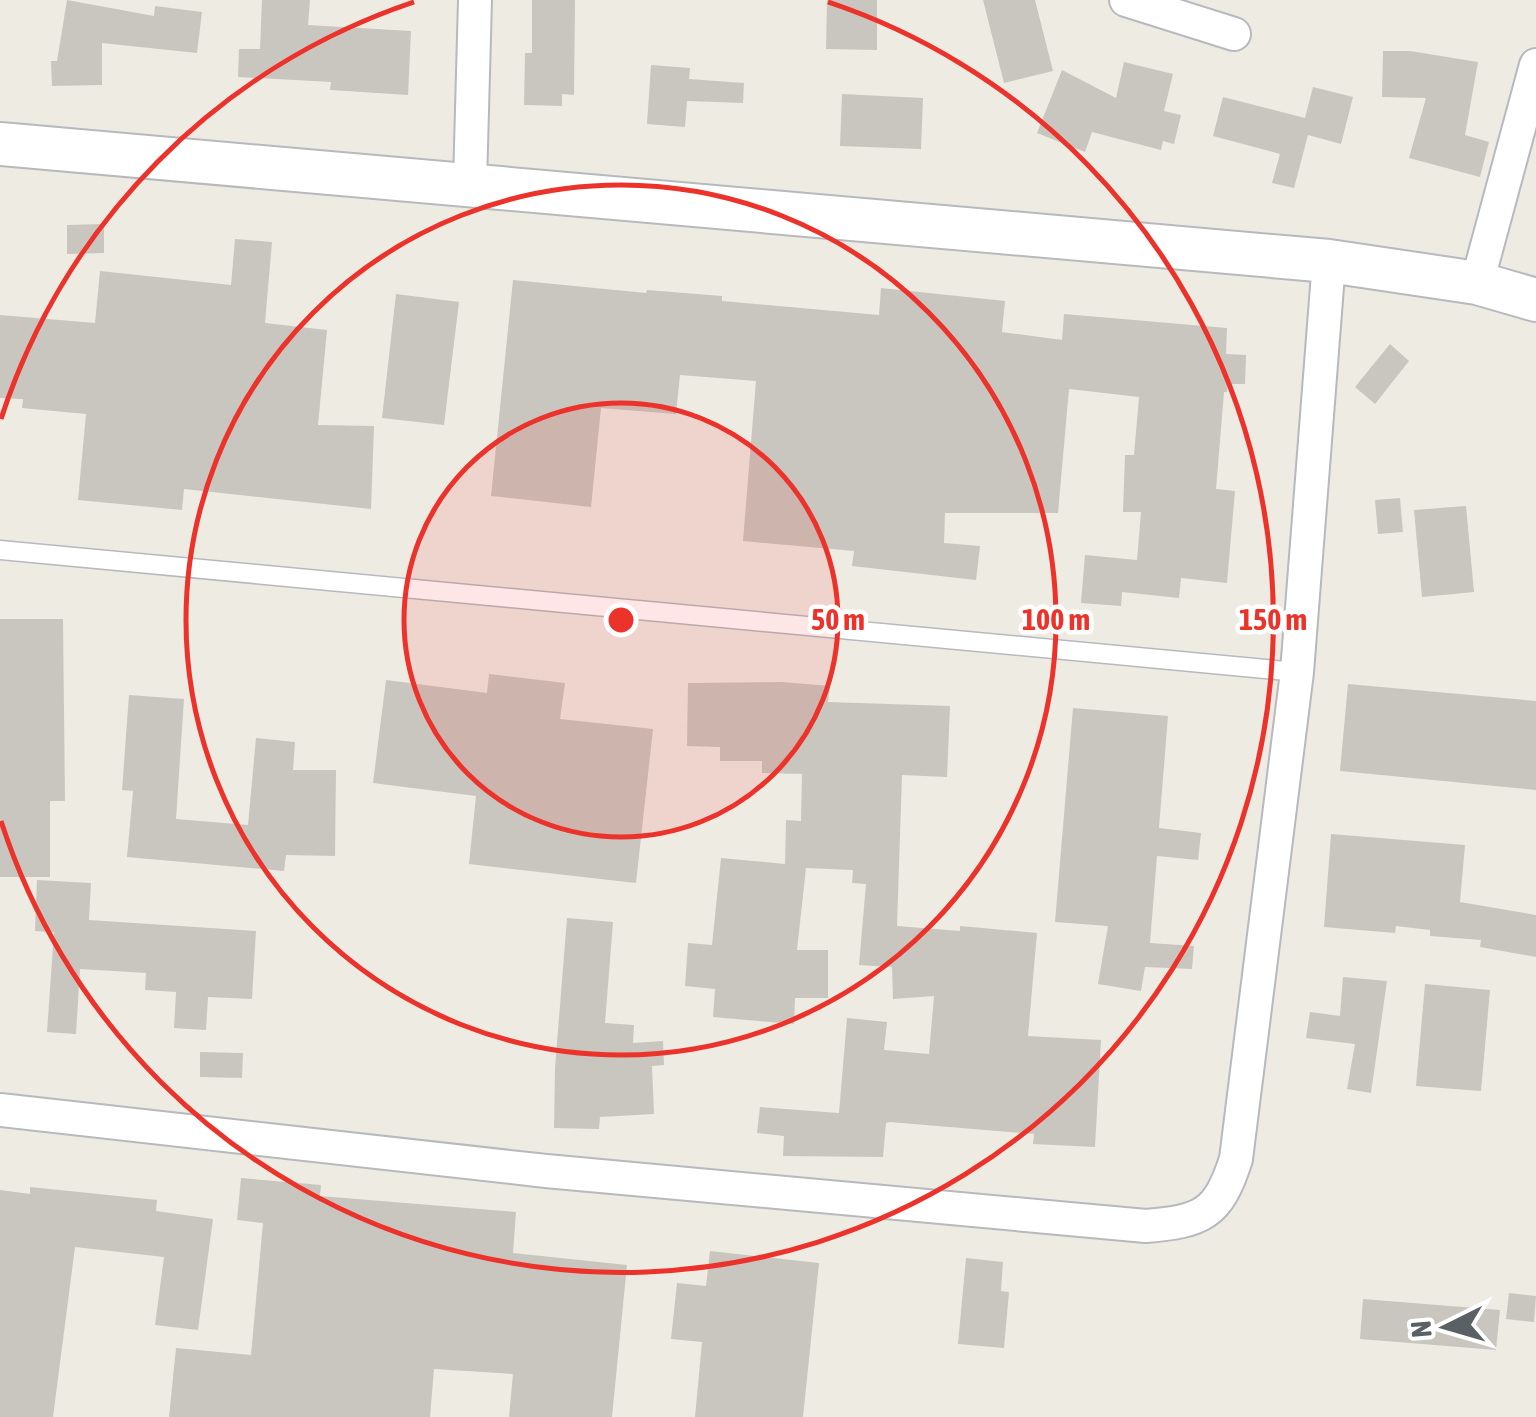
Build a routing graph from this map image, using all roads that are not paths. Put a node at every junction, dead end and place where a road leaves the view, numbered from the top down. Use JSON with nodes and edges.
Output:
{"nodes":[{"id":1,"x":475,"y":0,"type":"edge"},
{"id":2,"x":1126,"y":0,"type":"edge"},
{"id":3,"x":1234,"y":34,"type":"dead end"},
{"id":4,"x":1536,"y":65,"type":"edge"},
{"id":5,"x":0,"y":144,"type":"edge"},
{"id":6,"x":470,"y":183,"type":"junction"},
{"id":7,"x":1329,"y":261,"type":"junction"},
{"id":8,"x":1477,"y":282,"type":"junction"},
{"id":9,"x":1536,"y":300,"type":"edge"},
{"id":10,"x":0,"y":550,"type":"edge"},
{"id":11,"x":1297,"y":672,"type":"junction"},
{"id":12,"x":0,"y":1110,"type":"edge"}],
"edges":[{"from":1,"to":6,"type":"street"},
{"from":2,"to":3,"type":"street"},
{"from":4,"to":8,"type":"street"},
{"from":5,"to":6,"type":"street"},
{"from":6,"to":7,"type":"street"},
{"from":7,"to":8,"type":"street"},
{"from":7,"to":11,"type":"street"},
{"from":8,"to":9,"type":"street"},
{"from":10,"to":11,"type":"lane"},
{"from":11,"to":12,"type":"street"}]}
